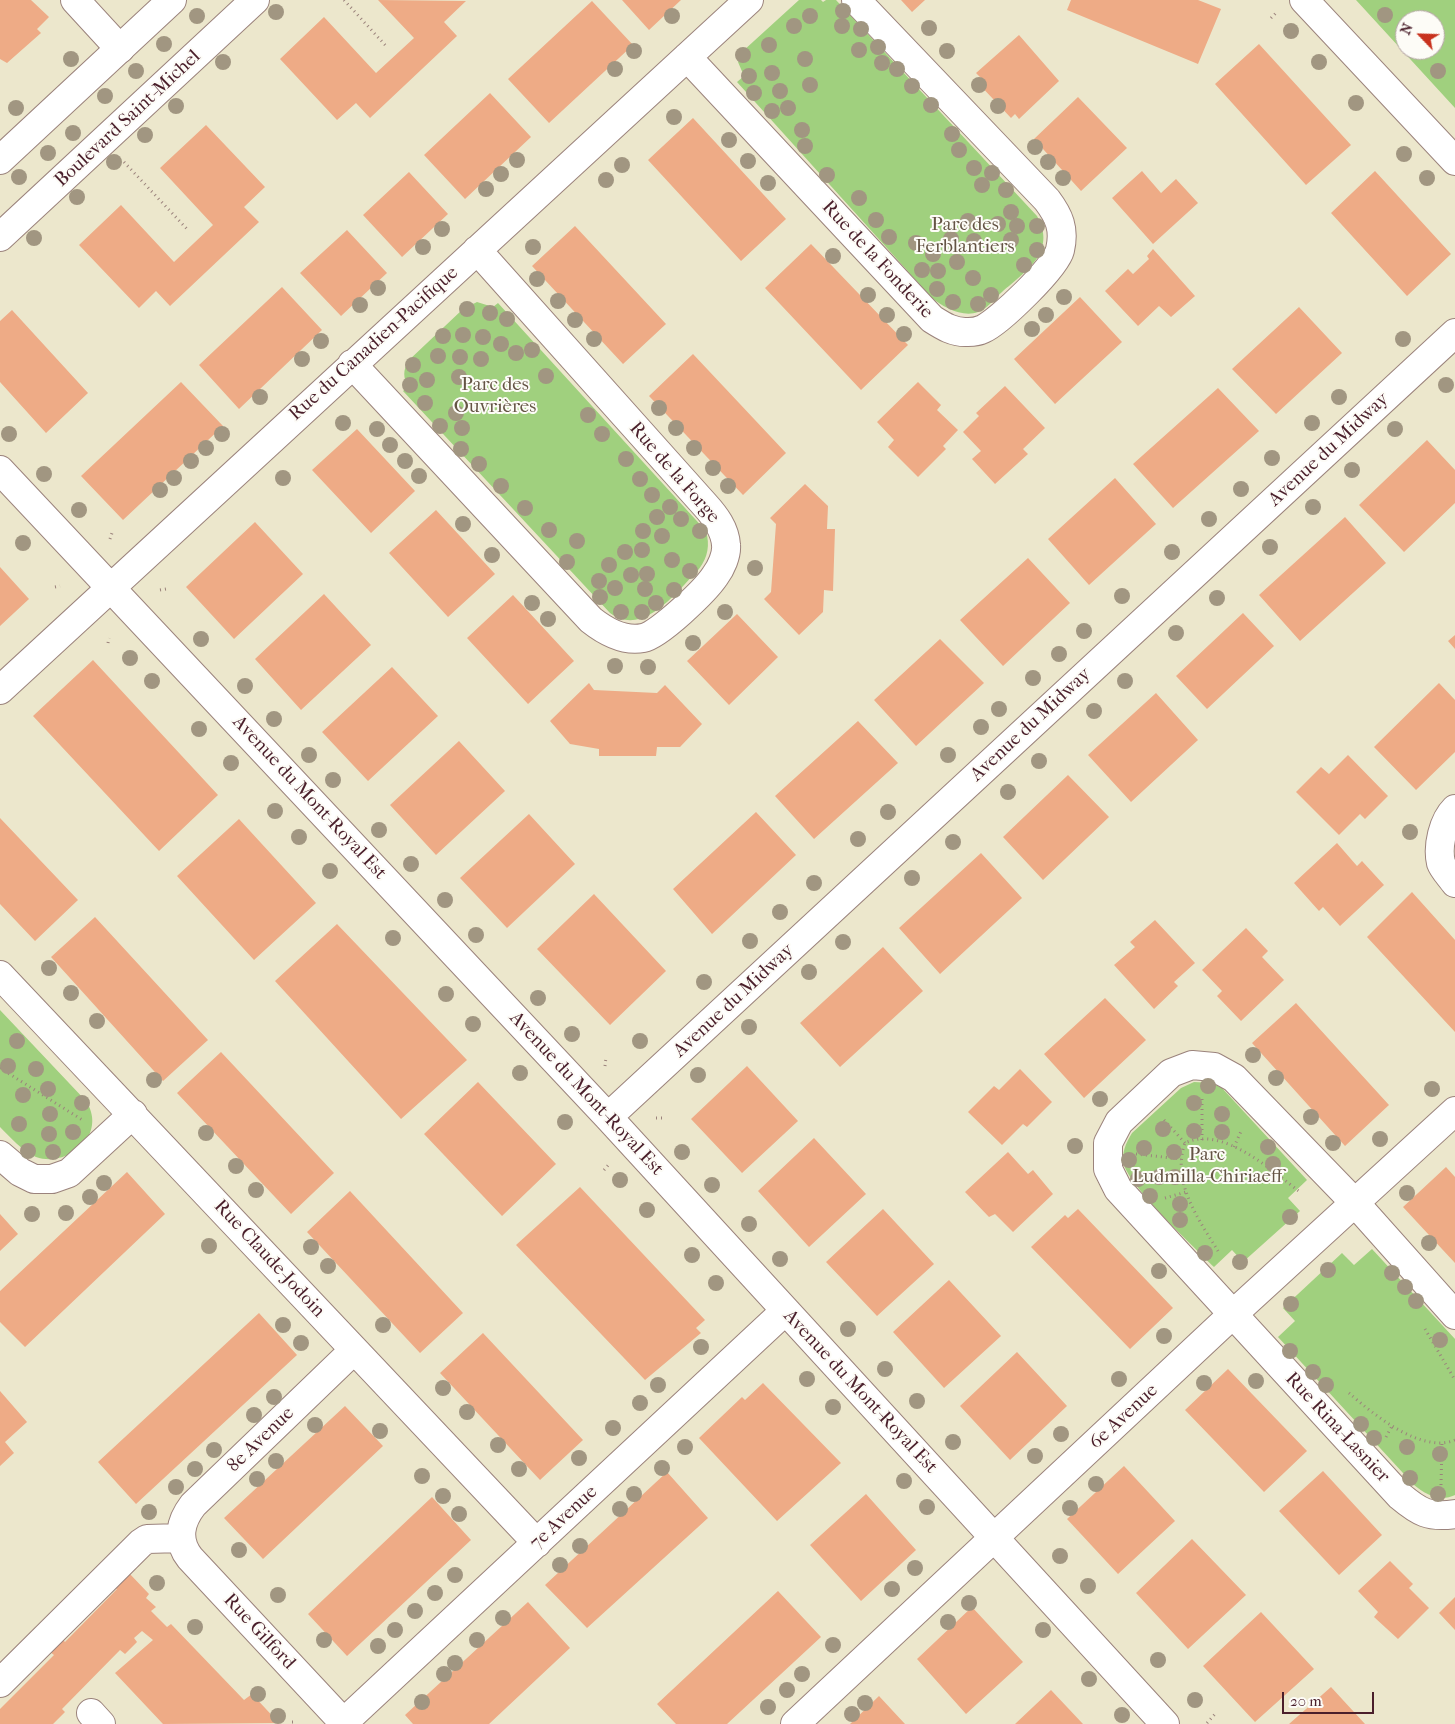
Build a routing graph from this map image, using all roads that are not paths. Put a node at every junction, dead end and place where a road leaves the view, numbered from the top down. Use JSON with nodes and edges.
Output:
{"nodes":[{"id":1,"x":75,"y":0,"type":"edge"},
{"id":2,"x":172,"y":0,"type":"edge"},
{"id":3,"x":255,"y":0,"type":"edge"},
{"id":4,"x":749,"y":0,"type":"edge"},
{"id":5,"x":856,"y":0,"type":"edge"},
{"id":6,"x":1304,"y":0,"type":"edge"},
{"id":7,"x":120,"y":49,"type":"junction"},
{"id":8,"x":687,"y":57,"type":"junction"},
{"id":9,"x":0,"y":160,"type":"edge"},
{"id":10,"x":1455,"y":161,"type":"edge"},
{"id":11,"x":0,"y":237,"type":"edge"},
{"id":12,"x":477,"y":250,"type":"junction"},
{"id":13,"x":1455,"y":333,"type":"edge"},
{"id":14,"x":352,"y":364,"type":"junction"},
{"id":15,"x":0,"y":470,"type":"edge"},
{"id":16,"x":111,"y":586,"type":"junction"},
{"id":17,"x":0,"y":690,"type":"edge"},
{"id":18,"x":1455,"y":809,"type":"edge"},
{"id":19,"x":1455,"y":883,"type":"edge"},
{"id":20,"x":0,"y":975,"type":"edge"},
{"id":21,"x":1455,"y":1111,"type":"edge"},
{"id":22,"x":133,"y":1114,"type":"junction"},
{"id":23,"x":608,"y":1118,"type":"junction"},
{"id":24,"x":0,"y":1155,"type":"edge"},
{"id":25,"x":1356,"y":1204,"type":"junction"},
{"id":26,"x":785,"y":1310,"type":"junction"},
{"id":27,"x":1232,"y":1315,"type":"junction"},
{"id":28,"x":1455,"y":1315,"type":"edge"},
{"id":29,"x":354,"y":1350,"type":"junction"},
{"id":30,"x":1455,"y":1514,"type":"edge"},
{"id":31,"x":995,"y":1537,"type":"junction"},
{"id":32,"x":181,"y":1538,"type":"junction"},
{"id":33,"x":537,"y":1543,"type":"junction"},
{"id":34,"x":0,"y":1683,"type":"edge"},
{"id":35,"x":343,"y":1724,"type":"edge"},
{"id":36,"x":795,"y":1724,"type":"edge"},
{"id":37,"x":1165,"y":1724,"type":"edge"}],
"edges":[{"from":1,"to":7,"type":"street"},
{"from":2,"to":7,"type":"street"},
{"from":3,"to":11,"type":"street","name":"Boulevard Saint-Michel"},
{"from":4,"to":8,"type":"street","name":"Rue du Canadien-Pacifique"},
{"from":5,"to":8,"type":"street","name":"Rue de la Fonderie"},
{"from":6,"to":10,"type":"street"},
{"from":7,"to":9,"type":"street"},
{"from":8,"to":12,"type":"street","name":"Rue du Canadien-Pacifique"},
{"from":12,"to":14,"type":"street","name":"Rue du Canadien-Pacifique"},
{"from":12,"to":14,"type":"street","name":"Rue de la Forge"},
{"from":13,"to":23,"type":"street","name":"Avenue du Midway"},
{"from":14,"to":16,"type":"street","name":"Rue du Canadien-Pacifique"},
{"from":15,"to":16,"type":"street","name":"Avenue du Mont-Royal Est"},
{"from":16,"to":17,"type":"street","name":"Rue du Canadien-Pacifique"},
{"from":16,"to":23,"type":"street","name":"Avenue du Mont-Royal Est"},
{"from":18,"to":19,"type":"street"},
{"from":20,"to":22,"type":"street","name":"Rue Claude-Jodoin"},
{"from":21,"to":25,"type":"street","name":"6e Avenue"},
{"from":22,"to":24,"type":"street"},
{"from":22,"to":29,"type":"street","name":"Rue Claude-Jodoin"},
{"from":23,"to":26,"type":"street","name":"Avenue du Mont-Royal Est"},
{"from":25,"to":27,"type":"street","name":"6e Avenue"},
{"from":25,"to":27,"type":"street","name":"Rue Rina-Lasnier"},
{"from":25,"to":28,"type":"street"},
{"from":26,"to":31,"type":"street","name":"Avenue du Mont-Royal Est"},
{"from":26,"to":33,"type":"street","name":"7e Avenue"},
{"from":27,"to":30,"type":"street","name":"Rue Rina-Lasnier"},
{"from":27,"to":31,"type":"street","name":"6e Avenue"},
{"from":29,"to":32,"type":"street","name":"8e Avenue"},
{"from":29,"to":33,"type":"street","name":"Rue Claude-Jodoin"},
{"from":31,"to":36,"type":"street","name":"6e Avenue"},
{"from":31,"to":37,"type":"street","name":"Avenue du Mont-Royal Est"},
{"from":32,"to":34,"type":"street"},
{"from":32,"to":35,"type":"street","name":"Rue Gilford"},
{"from":33,"to":35,"type":"street","name":"7e Avenue"}]}
